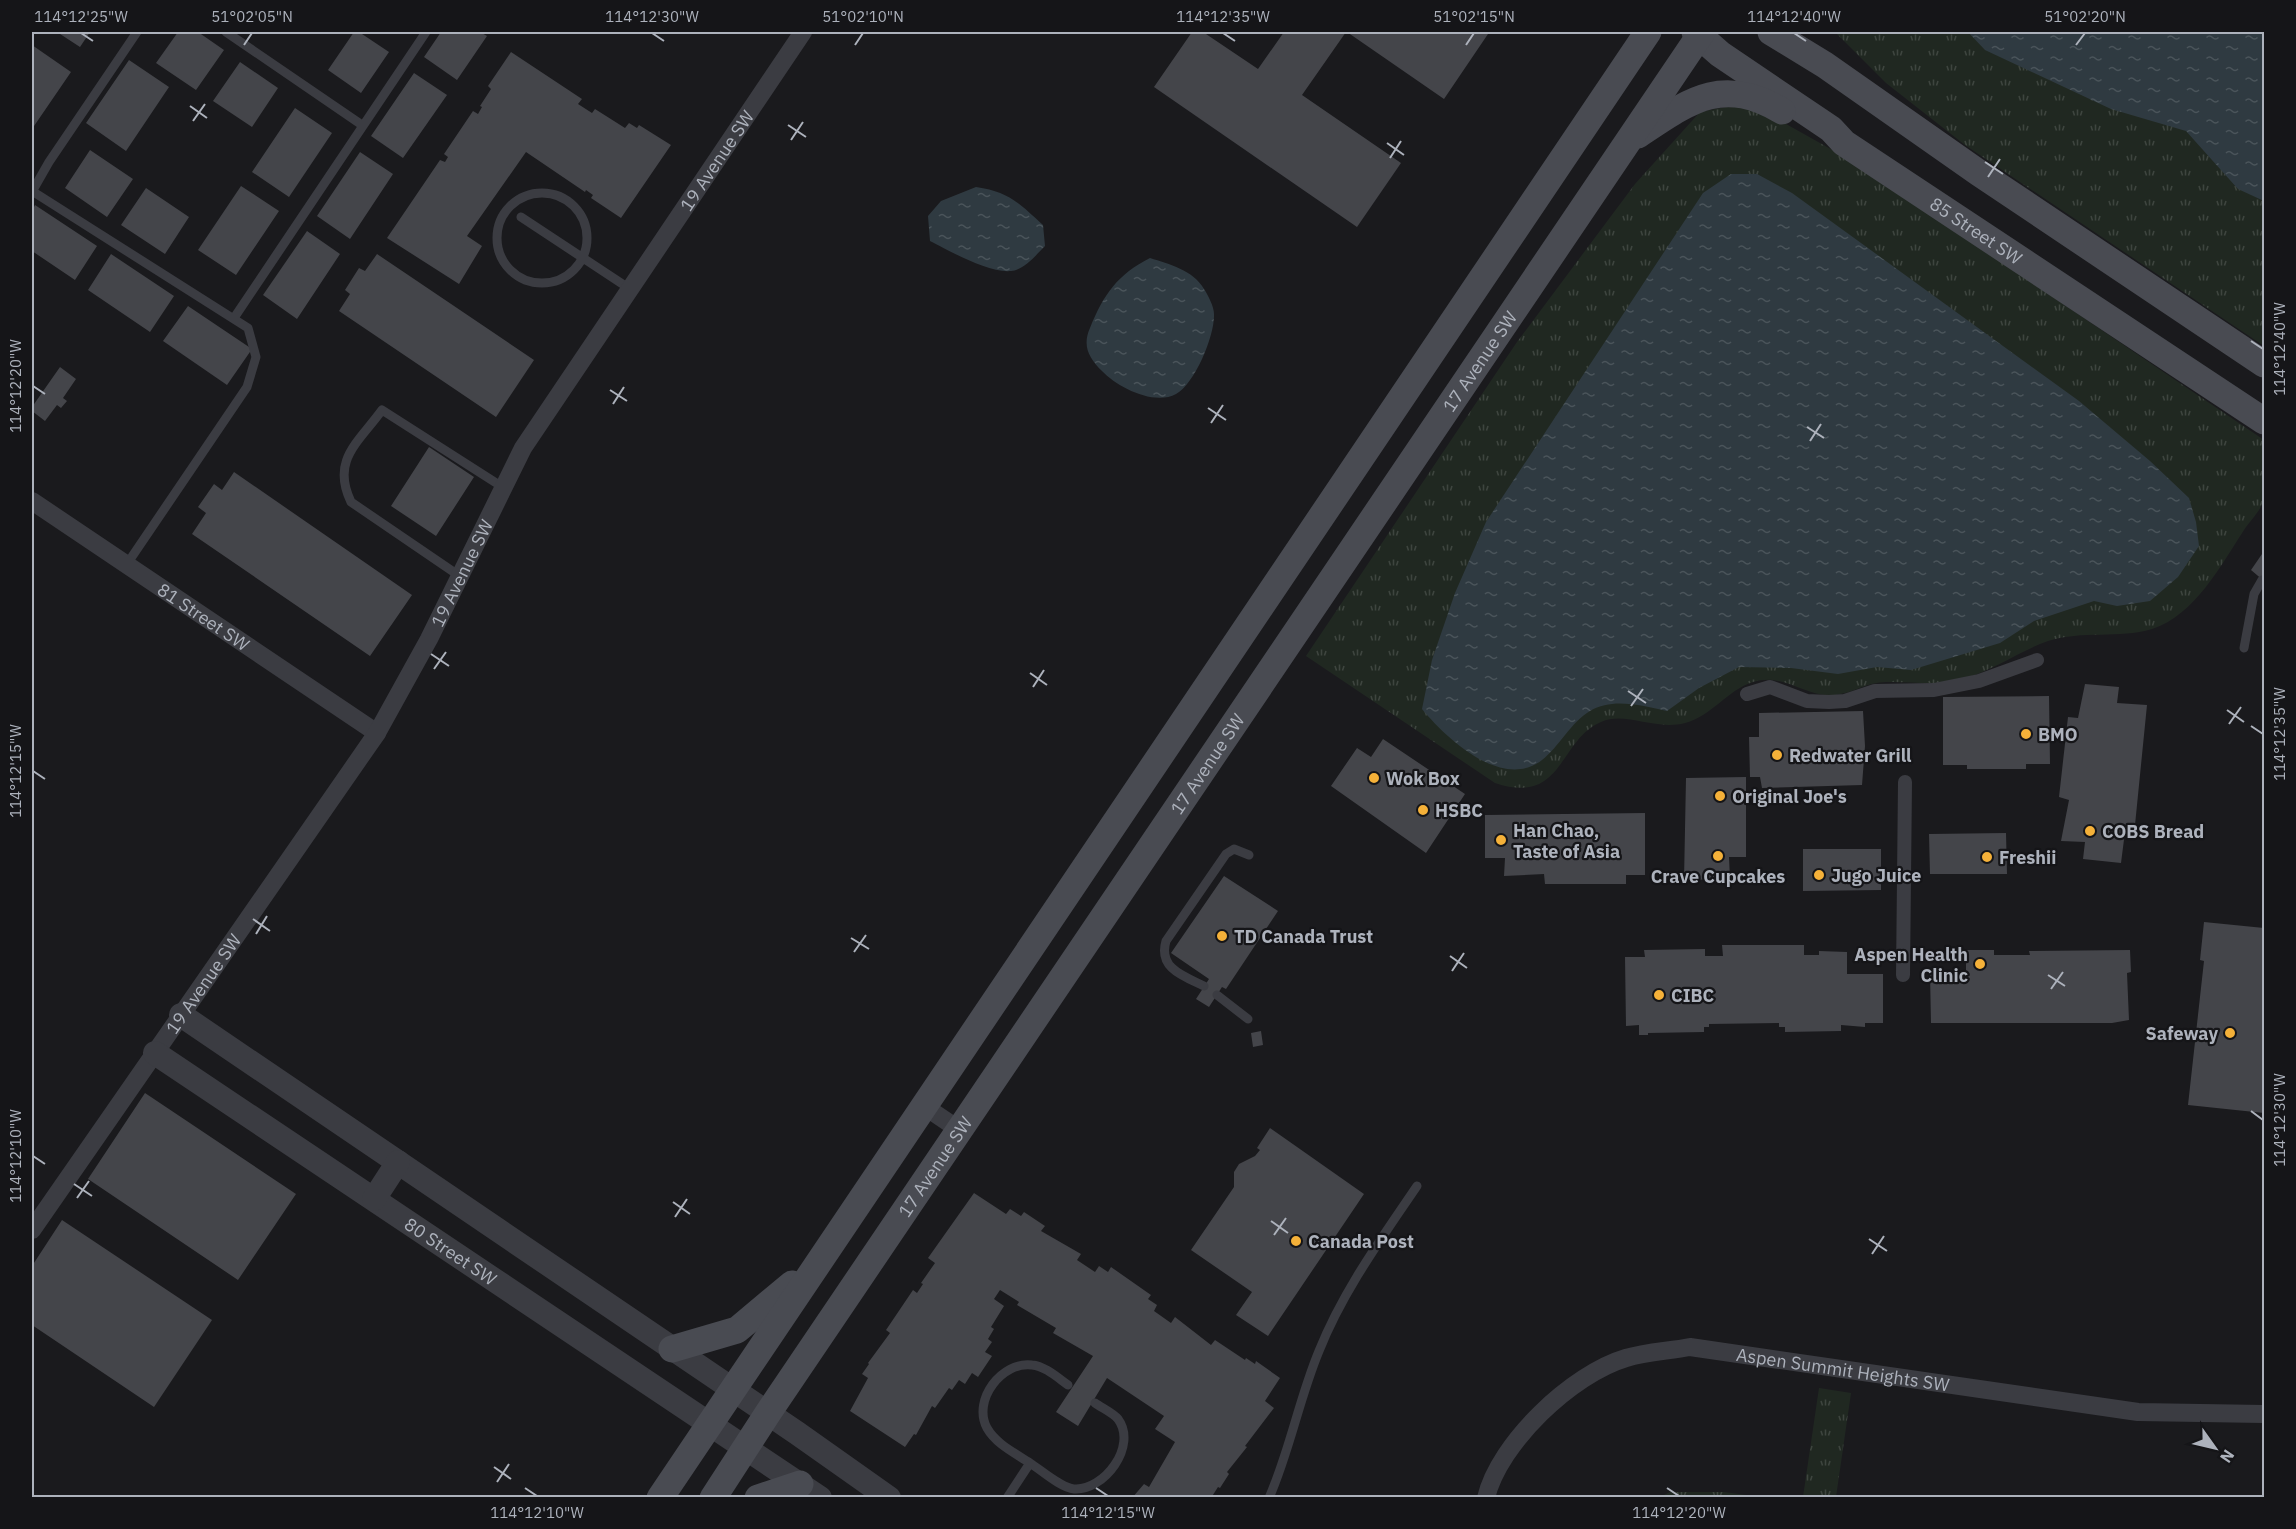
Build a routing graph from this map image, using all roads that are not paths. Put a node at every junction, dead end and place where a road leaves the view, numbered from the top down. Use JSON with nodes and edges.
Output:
{"nodes":[{"id":1,"x":137,"y":32,"type":"edge"},
{"id":2,"x":226,"y":32,"type":"edge"},
{"id":3,"x":426,"y":32,"type":"edge"},
{"id":4,"x":803,"y":32,"type":"edge"},
{"id":5,"x":1648,"y":32,"type":"edge"},
{"id":6,"x":1771,"y":32,"type":"edge"},
{"id":7,"x":1803,"y":32,"type":"edge"},
{"id":8,"x":1699,"y":33,"type":"edge"},
{"id":9,"x":1825,"y":65,"type":"junction"},
{"id":10,"x":362,"y":125,"type":"junction"},
{"id":11,"x":1626,"y":143,"type":"junction"},
{"id":12,"x":1844,"y":143,"type":"junction"},
{"id":13,"x":32,"y":191,"type":"edge"},
{"id":14,"x":521,"y":217,"type":"dead end"},
{"id":15,"x":582,"y":258,"type":"junction"},
{"id":16,"x":630,"y":289,"type":"junction"},
{"id":17,"x":234,"y":318,"type":"junction"},
{"id":18,"x":2265,"y":364,"type":"edge"},
{"id":19,"x":1419,"y":372,"type":"junction"},
{"id":20,"x":1455,"y":396,"type":"junction"},
{"id":21,"x":2265,"y":422,"type":"edge"},
{"id":22,"x":504,"y":488,"type":"junction"},
{"id":23,"x":32,"y":501,"type":"edge"},
{"id":24,"x":127,"y":564,"type":"junction"},
{"id":25,"x":461,"y":577,"type":"junction"},
{"id":26,"x":2262,"y":580,"type":"dead end"},
{"id":27,"x":2244,"y":648,"type":"dead end"},
{"id":28,"x":1232,"y":649,"type":"junction"},
{"id":29,"x":2037,"y":660,"type":"dead end"},
{"id":30,"x":1269,"y":672,"type":"junction"},
{"id":31,"x":1747,"y":694,"type":"dead end"},
{"id":32,"x":377,"y":733,"type":"junction"},
{"id":33,"x":1905,"y":782,"type":"dead end"},
{"id":34,"x":1249,"y":855,"type":"dead end"},
{"id":35,"x":1903,"y":975,"type":"dead end"},
{"id":36,"x":1204,"y":986,"type":"dead end"},
{"id":37,"x":1217,"y":995,"type":"dead end"},
{"id":38,"x":182,"y":1015,"type":"junction"},
{"id":39,"x":1248,"y":1019,"type":"dead end"},
{"id":40,"x":155,"y":1053,"type":"junction"},
{"id":41,"x":924,"y":1106,"type":"junction"},
{"id":42,"x":961,"y":1131,"type":"junction"},
{"id":43,"x":398,"y":1162,"type":"junction"},
{"id":44,"x":1417,"y":1186,"type":"dead end"},
{"id":45,"x":374,"y":1199,"type":"junction"},
{"id":46,"x":32,"y":1230,"type":"edge"},
{"id":47,"x":813,"y":1266,"type":"junction"},
{"id":48,"x":672,"y":1349,"type":"junction"},
{"id":49,"x":1068,"y":1385,"type":"dead end"},
{"id":50,"x":733,"y":1389,"type":"junction"},
{"id":51,"x":1095,"y":1403,"type":"dead end"},
{"id":52,"x":768,"y":1413,"type":"junction"},
{"id":53,"x":2265,"y":1414,"type":"edge"},
{"id":54,"x":710,"y":1424,"type":"junction"},
{"id":55,"x":746,"y":1448,"type":"junction"},
{"id":56,"x":1030,"y":1463,"type":"junction"},
{"id":57,"x":810,"y":1491,"type":"edge"},
{"id":58,"x":660,"y":1497,"type":"edge"},
{"id":59,"x":713,"y":1497,"type":"edge"},
{"id":60,"x":758,"y":1497,"type":"edge"},
{"id":61,"x":889,"y":1497,"type":"edge"},
{"id":62,"x":1007,"y":1497,"type":"edge"},
{"id":63,"x":1269,"y":1497,"type":"edge"},
{"id":64,"x":1486,"y":1497,"type":"edge"}],
"edges":[{"from":1,"to":13,"type":"lane"},
{"from":2,"to":10,"type":"lane"},
{"from":3,"to":10,"type":"lane"},
{"from":4,"to":16,"type":"street","name":"19 Avenue SW"},
{"from":5,"to":19,"type":"main road"},
{"from":6,"to":9,"type":"main road"},
{"from":7,"to":9,"type":"main road"},
{"from":8,"to":11,"type":"main road","name":"17 Avenue SW"},
{"from":8,"to":12,"type":"main road","name":"85 Street SW"},
{"from":9,"to":18,"type":"main road"},
{"from":10,"to":17,"type":"lane"},
{"from":11,"to":12,"type":"main road"},
{"from":11,"to":20,"type":"main road","name":"17 Avenue SW"},
{"from":12,"to":21,"type":"main road","name":"85 Street SW"},
{"from":13,"to":17,"type":"lane"},
{"from":14,"to":15,"type":"lane"},
{"from":15,"to":15,"type":"lane"},
{"from":15,"to":16,"type":"lane"},
{"from":16,"to":22,"type":"street","name":"19 Avenue SW"},
{"from":17,"to":24,"type":"lane"},
{"from":19,"to":20,"type":"main road"},
{"from":19,"to":28,"type":"main road"},
{"from":20,"to":30,"type":"main road","name":"17 Avenue SW"},
{"from":22,"to":25,"type":"street","name":"19 Avenue SW"},
{"from":22,"to":25,"type":"lane"},
{"from":23,"to":24,"type":"street","name":"81 Street SW"},
{"from":24,"to":32,"type":"street","name":"81 Street SW"},
{"from":25,"to":32,"type":"street","name":"19 Avenue SW"},
{"from":26,"to":27,"type":"lane"},
{"from":28,"to":30,"type":"main road"},
{"from":28,"to":41,"type":"main road"},
{"from":29,"to":31,"type":"street"},
{"from":30,"to":42,"type":"main road","name":"17 Avenue SW"},
{"from":32,"to":38,"type":"street","name":"19 Avenue SW"},
{"from":33,"to":35,"type":"street"},
{"from":34,"to":36,"type":"lane"},
{"from":37,"to":39,"type":"lane"},
{"from":38,"to":40,"type":"street","name":"19 Avenue SW"},
{"from":38,"to":43,"type":"street"},
{"from":40,"to":45,"type":"street","name":"80 Street SW"},
{"from":40,"to":46,"type":"street","name":"19 Avenue SW"},
{"from":41,"to":42,"type":"street"},
{"from":41,"to":47,"type":"main road"},
{"from":42,"to":52,"type":"main road","name":"17 Avenue SW"},
{"from":43,"to":45,"type":"street"},
{"from":43,"to":48,"type":"street"},
{"from":44,"to":63,"type":"lane"},
{"from":45,"to":54,"type":"street","name":"80 Street SW"},
{"from":47,"to":48,"type":"main road"},
{"from":47,"to":50,"type":"main road"},
{"from":48,"to":50,"type":"street"},
{"from":49,"to":56,"type":"lane"},
{"from":50,"to":52,"type":"street"},
{"from":50,"to":54,"type":"main road"},
{"from":51,"to":56,"type":"lane"},
{"from":52,"to":55,"type":"main road","name":"17 Avenue SW"},
{"from":52,"to":61,"type":"street"},
{"from":53,"to":64,"type":"street","name":"Aspen Summit Heights SW"},
{"from":54,"to":55,"type":"street","name":"80 Street SW"},
{"from":54,"to":58,"type":"main road"},
{"from":55,"to":57,"type":"street","name":"80 Street SW"},
{"from":55,"to":59,"type":"main road","name":"17 Avenue SW"},
{"from":56,"to":62,"type":"lane"},
{"from":57,"to":60,"type":"main road"}]}
